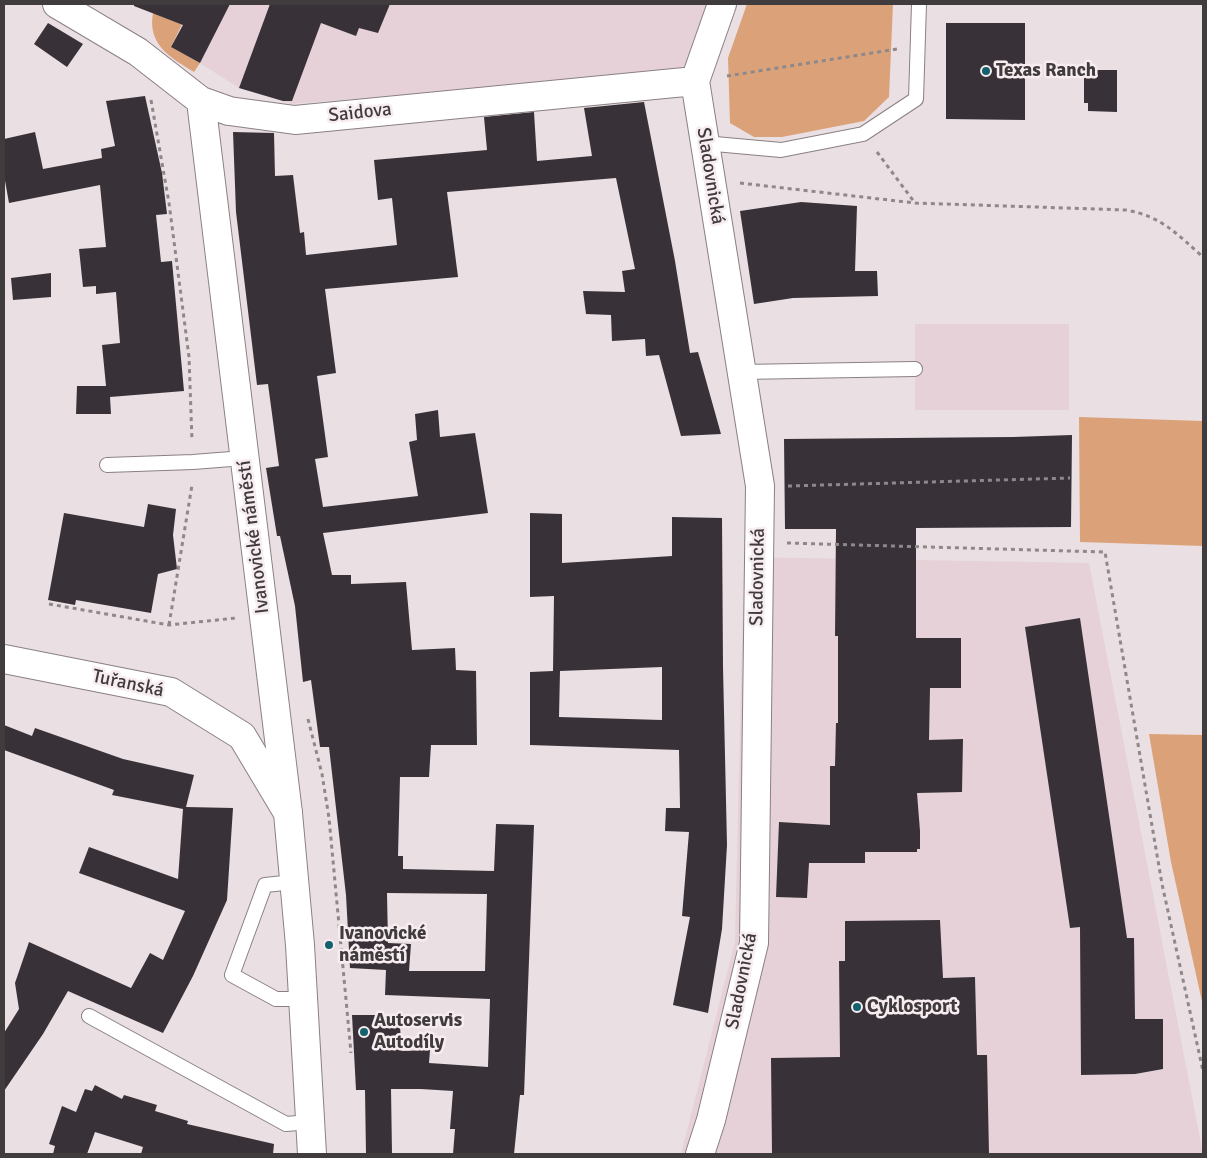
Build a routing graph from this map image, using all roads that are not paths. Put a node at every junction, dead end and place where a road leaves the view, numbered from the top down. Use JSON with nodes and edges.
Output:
{"nodes":[{"id":1,"x":56,"y":4,"type":"edge"},
{"id":2,"x":722,"y":4,"type":"edge"},
{"id":3,"x":919,"y":4,"type":"edge"},
{"id":4,"x":695,"y":81,"type":"junction"},
{"id":5,"x":201,"y":101,"type":"junction"},
{"id":6,"x":704,"y":143,"type":"junction"},
{"id":7,"x":915,"y":369,"type":"dead end"},
{"id":8,"x":741,"y":372,"type":"junction"},
{"id":9,"x":244,"y":458,"type":"junction"},
{"id":10,"x":107,"y":465,"type":"dead end"},
{"id":11,"x":4,"y":659,"type":"edge"},
{"id":12,"x":288,"y":813,"type":"junction"},
{"id":13,"x":294,"y":882,"type":"junction"},
{"id":14,"x":303,"y":999,"type":"junction"},
{"id":15,"x":89,"y":1016,"type":"dead end"},
{"id":16,"x":310,"y":1122,"type":"junction"},
{"id":17,"x":312,"y":1154,"type":"edge"},
{"id":18,"x":700,"y":1154,"type":"edge"}],
"edges":[{"from":1,"to":5,"type":"street","name":"Saidova"},
{"from":2,"to":4,"type":"street","name":"Sladovnická"},
{"from":3,"to":6,"type":"lane"},
{"from":4,"to":5,"type":"street","name":"Saidova"},
{"from":4,"to":6,"type":"street","name":"Sladovnická"},
{"from":5,"to":9,"type":"street","name":"Ivanovické náměstí"},
{"from":6,"to":8,"type":"street","name":"Sladovnická"},
{"from":7,"to":8,"type":"lane"},
{"from":8,"to":18,"type":"street","name":"Sladovnická"},
{"from":9,"to":10,"type":"lane"},
{"from":9,"to":12,"type":"street","name":"Ivanovické náměstí"},
{"from":11,"to":12,"type":"street","name":"Tuřanská"},
{"from":12,"to":13,"type":"street","name":"Ivanovické náměstí"},
{"from":13,"to":14,"type":"street","name":"Ivanovické náměstí"},
{"from":13,"to":14,"type":"lane"},
{"from":14,"to":16,"type":"street","name":"Ivanovické náměstí"},
{"from":15,"to":16,"type":"lane"},
{"from":16,"to":17,"type":"street","name":"Ivanovické náměstí"}]}
